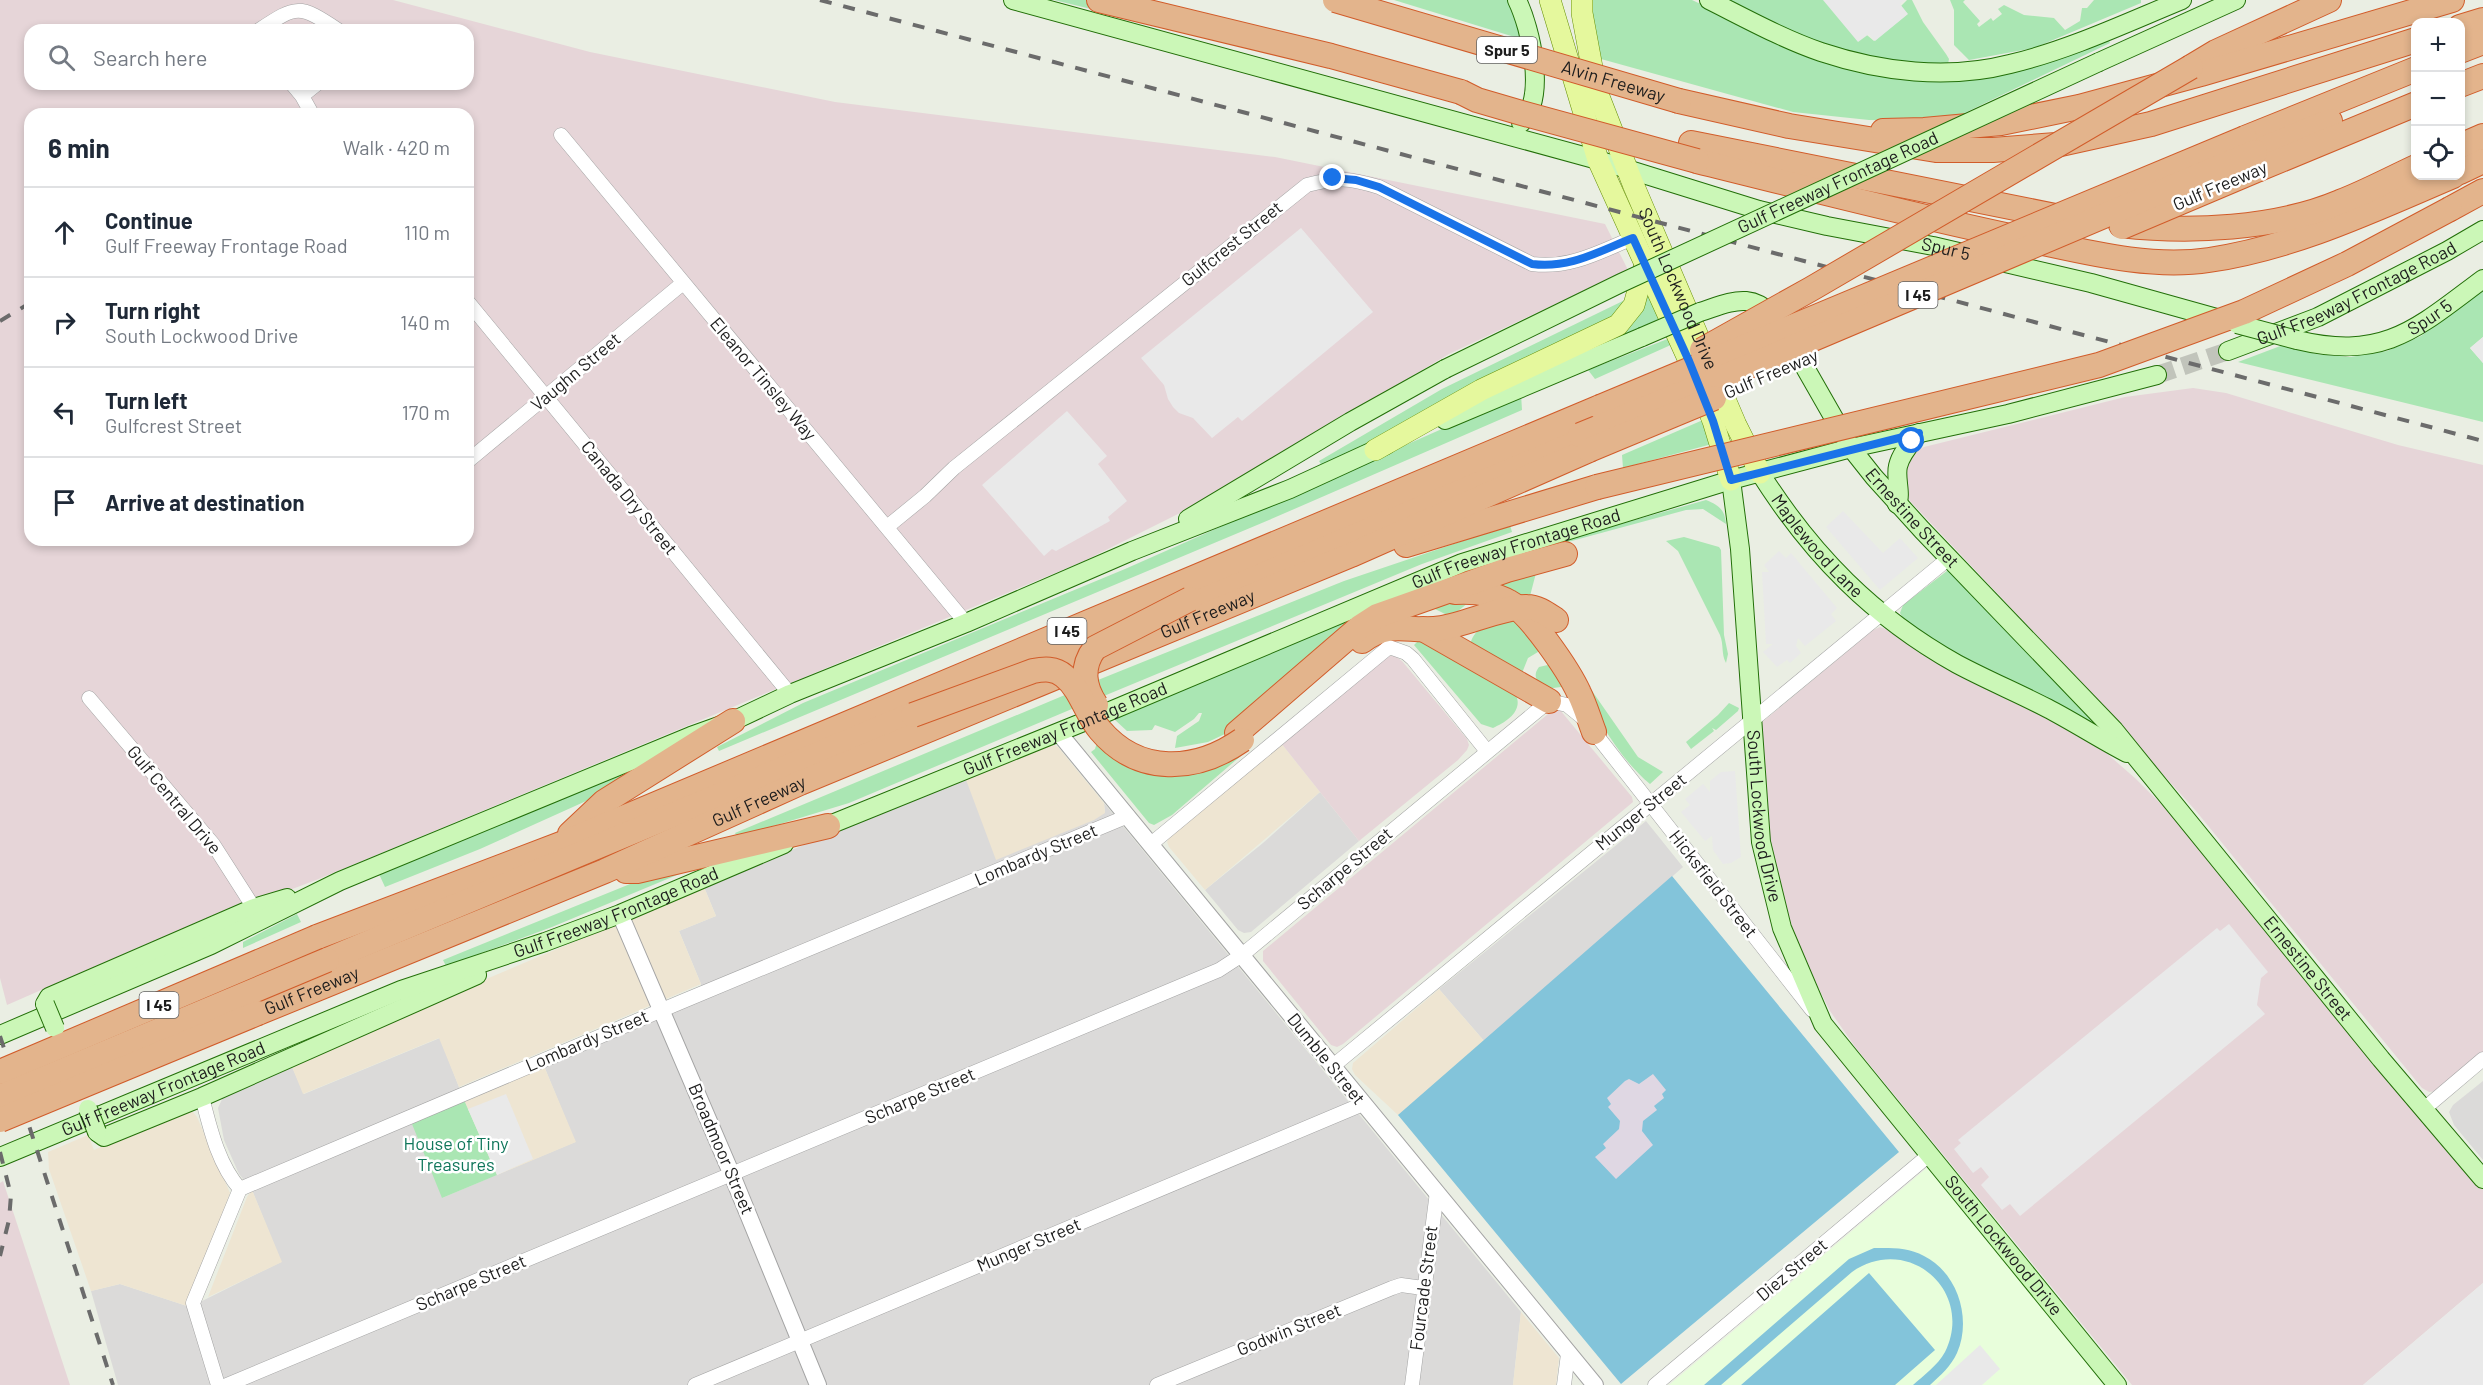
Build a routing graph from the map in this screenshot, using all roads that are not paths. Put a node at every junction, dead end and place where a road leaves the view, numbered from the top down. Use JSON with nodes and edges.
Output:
{"nodes":[{"id":1,"x":1013,"y":0,"type":"edge"},
{"id":2,"x":1099,"y":0,"type":"edge"},
{"id":3,"x":1335,"y":0,"type":"edge"},
{"id":4,"x":1517,"y":0,"type":"edge"},
{"id":5,"x":1550,"y":0,"type":"edge"},
{"id":6,"x":1582,"y":0,"type":"edge"},
{"id":7,"x":1709,"y":0,"type":"edge"},
{"id":8,"x":2182,"y":0,"type":"edge"},
{"id":9,"x":2236,"y":0,"type":"edge"},
{"id":10,"x":2329,"y":0,"type":"edge"},
{"id":11,"x":2452,"y":0,"type":"edge"},
{"id":12,"x":2483,"y":20,"type":"edge"},
{"id":13,"x":268,"y":24,"type":"edge"},
{"id":14,"x":329,"y":24,"type":"edge"},
{"id":15,"x":2465,"y":25,"type":"edge"},
{"id":16,"x":2411,"y":41,"type":"edge"},
{"id":17,"x":2483,"y":42,"type":"edge"},
{"id":18,"x":2465,"y":49,"type":"edge"},
{"id":19,"x":2483,"y":58,"type":"edge"},
{"id":20,"x":2465,"y":65,"type":"edge"},
{"id":21,"x":2411,"y":71,"type":"edge"},
{"id":22,"x":2483,"y":76,"type":"edge"},
{"id":23,"x":2465,"y":83,"type":"edge"},
{"id":24,"x":2411,"y":87,"type":"edge"},
{"id":25,"x":297,"y":90,"type":"edge"},
{"id":26,"x":310,"y":90,"type":"edge"},
{"id":27,"x":302,"y":96,"type":"junction"},
{"id":28,"x":2411,"y":105,"type":"edge"},
{"id":29,"x":309,"y":108,"type":"edge"},
{"id":30,"x":1789,"y":126,"type":"junction"},
{"id":31,"x":1494,"y":131,"type":"junction"},
{"id":32,"x":561,"y":135,"type":"dead end"},
{"id":33,"x":2483,"y":136,"type":"edge"},
{"id":34,"x":2465,"y":144,"type":"edge"},
{"id":35,"x":1694,"y":152,"type":"junction"},
{"id":36,"x":2253,"y":153,"type":"junction"},
{"id":37,"x":1598,"y":160,"type":"junction"},
{"id":38,"x":2483,"y":161,"type":"edge"},
{"id":39,"x":1627,"y":169,"type":"junction"},
{"id":40,"x":2411,"y":169,"type":"edge"},
{"id":41,"x":2465,"y":170,"type":"edge"},
{"id":42,"x":2444,"y":180,"type":"edge"},
{"id":43,"x":2483,"y":191,"type":"edge"},
{"id":44,"x":2483,"y":230,"type":"edge"},
{"id":45,"x":1633,"y":238,"type":"junction"},
{"id":46,"x":1645,"y":265,"type":"junction"},
{"id":47,"x":2483,"y":279,"type":"edge"},
{"id":48,"x":683,"y":283,"type":"junction"},
{"id":49,"x":474,"y":309,"type":"edge"},
{"id":50,"x":1700,"y":312,"type":"joint"},
{"id":51,"x":2228,"y":351,"type":"tunnel mouth"},
{"id":52,"x":2157,"y":375,"type":"tunnel mouth"},
{"id":53,"x":545,"y":397,"type":"junction"},
{"id":54,"x":1600,"y":406,"type":"junction"},
{"id":55,"x":1919,"y":433,"type":"junction"},
{"id":56,"x":1581,"y":434,"type":"junction"},
{"id":57,"x":1851,"y":448,"type":"junction"},
{"id":58,"x":1375,"y":450,"type":"junction"},
{"id":59,"x":474,"y":455,"type":"edge"},
{"id":60,"x":1761,"y":473,"type":"junction"},
{"id":61,"x":1731,"y":480,"type":"junction"},
{"id":62,"x":1897,"y":504,"type":"junction"},
{"id":63,"x":886,"y":527,"type":"junction"},
{"id":64,"x":1132,"y":551,"type":"junction"},
{"id":65,"x":1565,"y":554,"type":"dead end"},
{"id":66,"x":1351,"y":555,"type":"junction"},
{"id":67,"x":1949,"y":558,"type":"junction"},
{"id":68,"x":1507,"y":570,"type":"junction"},
{"id":69,"x":1447,"y":591,"type":"junction"},
{"id":70,"x":1483,"y":593,"type":"junction"},
{"id":71,"x":1190,"y":599,"type":"junction"},
{"id":72,"x":1517,"y":608,"type":"junction"},
{"id":73,"x":1880,"y":614,"type":"junction"},
{"id":74,"x":1556,"y":620,"type":"dead end"},
{"id":75,"x":966,"y":623,"type":"junction"},
{"id":76,"x":1453,"y":626,"type":"junction"},
{"id":77,"x":1423,"y":629,"type":"junction"},
{"id":78,"x":790,"y":694,"type":"junction"},
{"id":79,"x":89,"y":698,"type":"dead end"},
{"id":80,"x":1549,"y":700,"type":"junction"},
{"id":81,"x":913,"y":715,"type":"junction"},
{"id":82,"x":1753,"y":720,"type":"junction"},
{"id":83,"x":733,"y":722,"type":"junction"},
{"id":84,"x":1058,"y":732,"type":"junction"},
{"id":85,"x":1594,"y":732,"type":"junction"},
{"id":86,"x":1240,"y":736,"type":"junction"},
{"id":87,"x":1486,"y":750,"type":"junction"},
{"id":88,"x":2133,"y":756,"type":"junction"},
{"id":89,"x":1650,"y":803,"type":"junction"},
{"id":90,"x":1128,"y":816,"type":"junction"},
{"id":91,"x":828,"y":826,"type":"junction"},
{"id":92,"x":561,"y":844,"type":"junction"},
{"id":93,"x":1151,"y":844,"type":"junction"},
{"id":94,"x":605,"y":871,"type":"junction"},
{"id":95,"x":340,"y":881,"type":"junction"},
{"id":96,"x":254,"y":908,"type":"junction"},
{"id":97,"x":620,"y":914,"type":"junction"},
{"id":98,"x":545,"y":942,"type":"junction"},
{"id":99,"x":1242,"y":955,"type":"junction"},
{"id":100,"x":331,"y":971,"type":"junction"},
{"id":101,"x":662,"y":1010,"type":"junction"},
{"id":102,"x":1823,"y":1024,"type":"junction"},
{"id":103,"x":0,"y":1035,"type":"edge"},
{"id":104,"x":2483,"y":1059,"type":"edge"},
{"id":105,"x":1333,"y":1066,"type":"junction"},
{"id":106,"x":0,"y":1072,"type":"edge"},
{"id":107,"x":0,"y":1097,"type":"edge"},
{"id":108,"x":202,"y":1097,"type":"junction"},
{"id":109,"x":1363,"y":1104,"type":"junction"},
{"id":110,"x":2424,"y":1109,"type":"junction"},
{"id":111,"x":0,"y":1120,"type":"edge"},
{"id":112,"x":1929,"y":1155,"type":"junction"},
{"id":113,"x":0,"y":1157,"type":"edge"},
{"id":114,"x":732,"y":1175,"type":"junction"},
{"id":115,"x":2483,"y":1179,"type":"edge"},
{"id":116,"x":240,"y":1189,"type":"junction"},
{"id":117,"x":1437,"y":1192,"type":"junction"},
{"id":118,"x":1423,"y":1288,"type":"junction"},
{"id":119,"x":800,"y":1342,"type":"junction"},
{"id":120,"x":1568,"y":1354,"type":"junction"},
{"id":121,"x":218,"y":1385,"type":"edge"},
{"id":122,"x":227,"y":1385,"type":"edge"},
{"id":123,"x":695,"y":1385,"type":"edge"},
{"id":124,"x":818,"y":1385,"type":"edge"},
{"id":125,"x":1157,"y":1385,"type":"edge"},
{"id":126,"x":1412,"y":1385,"type":"edge"},
{"id":127,"x":1564,"y":1385,"type":"edge"},
{"id":128,"x":1595,"y":1385,"type":"edge"},
{"id":129,"x":1655,"y":1385,"type":"edge"},
{"id":130,"x":2117,"y":1385,"type":"edge"}],
"edges":[{"from":1,"to":31,"type":"main road","name":"Spur 5"},
{"from":2,"to":35,"type":"highway","bridge":true},
{"from":3,"to":30,"type":"highway","name":"Alvin Freeway","number":"Spur 5","bridge":true},
{"from":4,"to":31,"type":"main road"},
{"from":5,"to":37,"type":"main road","name":"South Lockwood Drive"},
{"from":6,"to":39,"type":"main road","name":"South Lockwood Drive"},
{"from":7,"to":8,"type":"main road"},
{"from":9,"to":64,"type":"main road","name":"Gulf Freeway Frontage Road","bridge":true},
{"from":10,"to":54,"type":"highway","bridge":true},
{"from":11,"to":30,"type":"highway"},
{"from":12,"to":15,"type":"highway"},
{"from":13,"to":14,"type":"street"},
{"from":16,"to":30,"type":"highway"},
{"from":17,"to":18,"type":"highway"},
{"from":19,"to":20,"type":"highway"},
{"from":21,"to":36,"type":"highway","name":"Gulf Freeway","number":"I 45"},
{"from":22,"to":23,"type":"highway"},
{"from":24,"to":36,"type":"highway","name":"Gulf Freeway","number":"I 45"},
{"from":25,"to":27,"type":"street"},
{"from":26,"to":27,"type":"street"},
{"from":27,"to":29,"type":"street"},
{"from":28,"to":36,"type":"highway","name":"Gulf Freeway","number":"I 45"},
{"from":31,"to":37,"type":"main road","name":"Spur 5"},
{"from":32,"to":48,"type":"street","name":"Eleanor Tinsley Way"},
{"from":33,"to":34,"type":"highway"},
{"from":35,"to":40,"type":"highway"},
{"from":35,"to":42,"type":"highway"},
{"from":36,"to":54,"type":"highway","name":"Gulf Freeway","number":"I 45","bridge":true},
{"from":36,"to":56,"type":"highway","name":"Gulf Freeway","number":"I 45","bridge":true},
{"from":37,"to":39,"type":"main road","name":"Spur 5"},
{"from":37,"to":45,"type":"main road","name":"South Lockwood Drive"},
{"from":38,"to":41,"type":"highway"},
{"from":39,"to":47,"type":"main road","name":"Spur 5","bridge":true},
{"from":39,"to":60,"type":"main road","name":"South Lockwood Drive"},
{"from":43,"to":66,"type":"highway","bridge":true},
{"from":44,"to":51,"type":"main road","name":"Gulf Freeway Frontage Road"},
{"from":45,"to":46,"type":"main road","name":"South Lockwood Drive"},
{"from":45,"to":63,"type":"street","name":"Gulfcrest Street"},
{"from":46,"to":58,"type":"main road"},
{"from":46,"to":61,"type":"main road","name":"South Lockwood Drive"},
{"from":48,"to":53,"type":"street","name":"Vaughn Street"},
{"from":48,"to":63,"type":"street","name":"Eleanor Tinsley Way"},
{"from":49,"to":53,"type":"street","name":"Canada Dry Street"},
{"from":50,"to":57,"type":"main road","name":"Ernestine Street"},
{"from":50,"to":58,"type":"main road","name":"Gulf Freeway Frontage Road","bridge":true},
{"from":52,"to":55,"type":"main road","name":"Gulf Freeway Frontage Road"},
{"from":53,"to":59,"type":"street","name":"Vaughn Street"},
{"from":53,"to":78,"type":"street","name":"Canada Dry Street"},
{"from":54,"to":56,"type":"highway","name":"Gulf Freeway","number":"I 45"},
{"from":55,"to":57,"type":"main road","name":"Gulf Freeway Frontage Road"},
{"from":55,"to":62,"type":"main road"},
{"from":56,"to":66,"type":"highway","name":"Gulf Freeway","number":"I 45"},
{"from":56,"to":71,"type":"highway","name":"Gulf Freeway","number":"I 45"},
{"from":56,"to":92,"type":"highway","name":"Gulf Freeway","number":"I 45"},
{"from":57,"to":60,"type":"main road","name":"Gulf Freeway Frontage Road"},
{"from":57,"to":62,"type":"main road","name":"Ernestine Street"},
{"from":58,"to":64,"type":"main road","name":"Gulf Freeway Frontage Road"},
{"from":60,"to":61,"type":"main road","name":"Gulf Freeway Frontage Road"},
{"from":60,"to":73,"type":"main road","name":"Maplewood Lane"},
{"from":61,"to":82,"type":"main road","name":"South Lockwood Drive"},
{"from":61,"to":84,"type":"main road","name":"Gulf Freeway Frontage Road"},
{"from":62,"to":67,"type":"main road","name":"Ernestine Street"},
{"from":63,"to":75,"type":"street","name":"Eleanor Tinsley Way"},
{"from":64,"to":75,"type":"main road","name":"Gulf Freeway Frontage Road"},
{"from":65,"to":68,"type":"highway"},
{"from":66,"to":94,"type":"highway","name":"Gulf Freeway","number":"I 45"},
{"from":67,"to":73,"type":"street","name":"Munger Street"},
{"from":67,"to":88,"type":"main road","name":"Ernestine Street"},
{"from":68,"to":69,"type":"highway"},
{"from":68,"to":70,"type":"highway"},
{"from":69,"to":70,"type":"highway"},
{"from":69,"to":86,"type":"highway"},
{"from":70,"to":72,"type":"highway"},
{"from":70,"to":76,"type":"highway"},
{"from":71,"to":81,"type":"highway","name":"Gulf Freeway","bridge":true},
{"from":71,"to":86,"type":"highway","bridge":true},
{"from":72,"to":74,"type":"highway"},
{"from":72,"to":76,"type":"highway"},
{"from":72,"to":85,"type":"highway"},
{"from":73,"to":82,"type":"street","name":"Munger Street"},
{"from":73,"to":88,"type":"main road","name":"Ernestine Street"},
{"from":75,"to":78,"type":"main road","name":"Gulf Freeway Frontage Road"},
{"from":76,"to":77,"type":"highway"},
{"from":77,"to":80,"type":"highway"},
{"from":77,"to":86,"type":"highway"},
{"from":78,"to":83,"type":"main road","name":"Gulf Freeway Frontage Road"},
{"from":79,"to":96,"type":"street","name":"Gulf Central Drive"},
{"from":80,"to":85,"type":"street","name":"Hicksfield Street"},
{"from":80,"to":87,"type":"street","name":"Scharpe Street"},
{"from":81,"to":86,"type":"highway","bridge":true},
{"from":81,"to":100,"type":"highway","name":"Gulf Freeway"},
{"from":82,"to":89,"type":"street","name":"Munger Street"},
{"from":82,"to":102,"type":"main road","name":"South Lockwood Drive"},
{"from":83,"to":92,"type":"highway"},
{"from":83,"to":95,"type":"main road","name":"Gulf Freeway Frontage Road"},
{"from":84,"to":90,"type":"street","name":"Dumble Street"},
{"from":84,"to":91,"type":"main road","name":"Gulf Freeway Frontage Road"},
{"from":85,"to":89,"type":"street","name":"Hicksfield Street"},
{"from":87,"to":93,"type":"street"},
{"from":87,"to":99,"type":"street","name":"Scharpe Street"},
{"from":88,"to":110,"type":"main road","name":"Ernestine Street"},
{"from":89,"to":102,"type":"street","name":"Hicksfield Street"},
{"from":89,"to":105,"type":"street","name":"Munger Street"},
{"from":90,"to":93,"type":"street","name":"Dumble Street"},
{"from":90,"to":101,"type":"street","name":"Lombardy Street"},
{"from":91,"to":94,"type":"highway"},
{"from":91,"to":97,"type":"main road","name":"Gulf Freeway Frontage Road"},
{"from":92,"to":106,"type":"highway","name":"Gulf Freeway","number":"I 45","bridge":true},
{"from":93,"to":99,"type":"street","name":"Dumble Street"},
{"from":94,"to":100,"type":"highway","name":"Gulf Freeway","number":"I 45"},
{"from":95,"to":96,"type":"main road"},
{"from":95,"to":103,"type":"main road","name":"Gulf Freeway Frontage Road"},
{"from":96,"to":108,"type":"main road","bridge":true},
{"from":97,"to":98,"type":"main road","name":"Gulf Freeway Frontage Road"},
{"from":97,"to":101,"type":"street","name":"Broadmoor Street"},
{"from":98,"to":108,"type":"main road"},
{"from":98,"to":113,"type":"main road","name":"Gulf Freeway Frontage Road"},
{"from":99,"to":105,"type":"street","name":"Dumble Street"},
{"from":99,"to":114,"type":"street","name":"Scharpe Street"},
{"from":100,"to":107,"type":"highway","name":"Gulf Freeway","bridge":true},
{"from":100,"to":111,"type":"highway","name":"Gulf Freeway","number":"I 45","bridge":true},
{"from":101,"to":114,"type":"street","name":"Broadmoor Street"},
{"from":101,"to":116,"type":"street","name":"Lombardy Street"},
{"from":102,"to":112,"type":"main road","name":"South Lockwood Drive"},
{"from":104,"to":110,"type":"street"},
{"from":105,"to":109,"type":"street","name":"Dumble Street"},
{"from":108,"to":116,"type":"street"},
{"from":109,"to":117,"type":"street","name":"Dumble Street"},
{"from":109,"to":119,"type":"street","name":"Munger Street"},
{"from":110,"to":115,"type":"main road","name":"Ernestine Street"},
{"from":112,"to":129,"type":"street","name":"Diez Street"},
{"from":112,"to":130,"type":"main road","name":"South Lockwood Drive"},
{"from":114,"to":119,"type":"street","name":"Broadmoor Street"},
{"from":114,"to":122,"type":"street","name":"Scharpe Street"},
{"from":116,"to":121,"type":"street"},
{"from":117,"to":118,"type":"street","name":"Fourcade Street"},
{"from":117,"to":120,"type":"street","name":"Dumble Street"},
{"from":118,"to":125,"type":"street","name":"Godwin Street"},
{"from":118,"to":126,"type":"street","name":"Fourcade Street"},
{"from":119,"to":123,"type":"street","name":"Munger Street"},
{"from":119,"to":124,"type":"street","name":"Broadmoor Street"},
{"from":120,"to":127,"type":"street"},
{"from":120,"to":128,"type":"street","name":"Dumble Street"}]}
